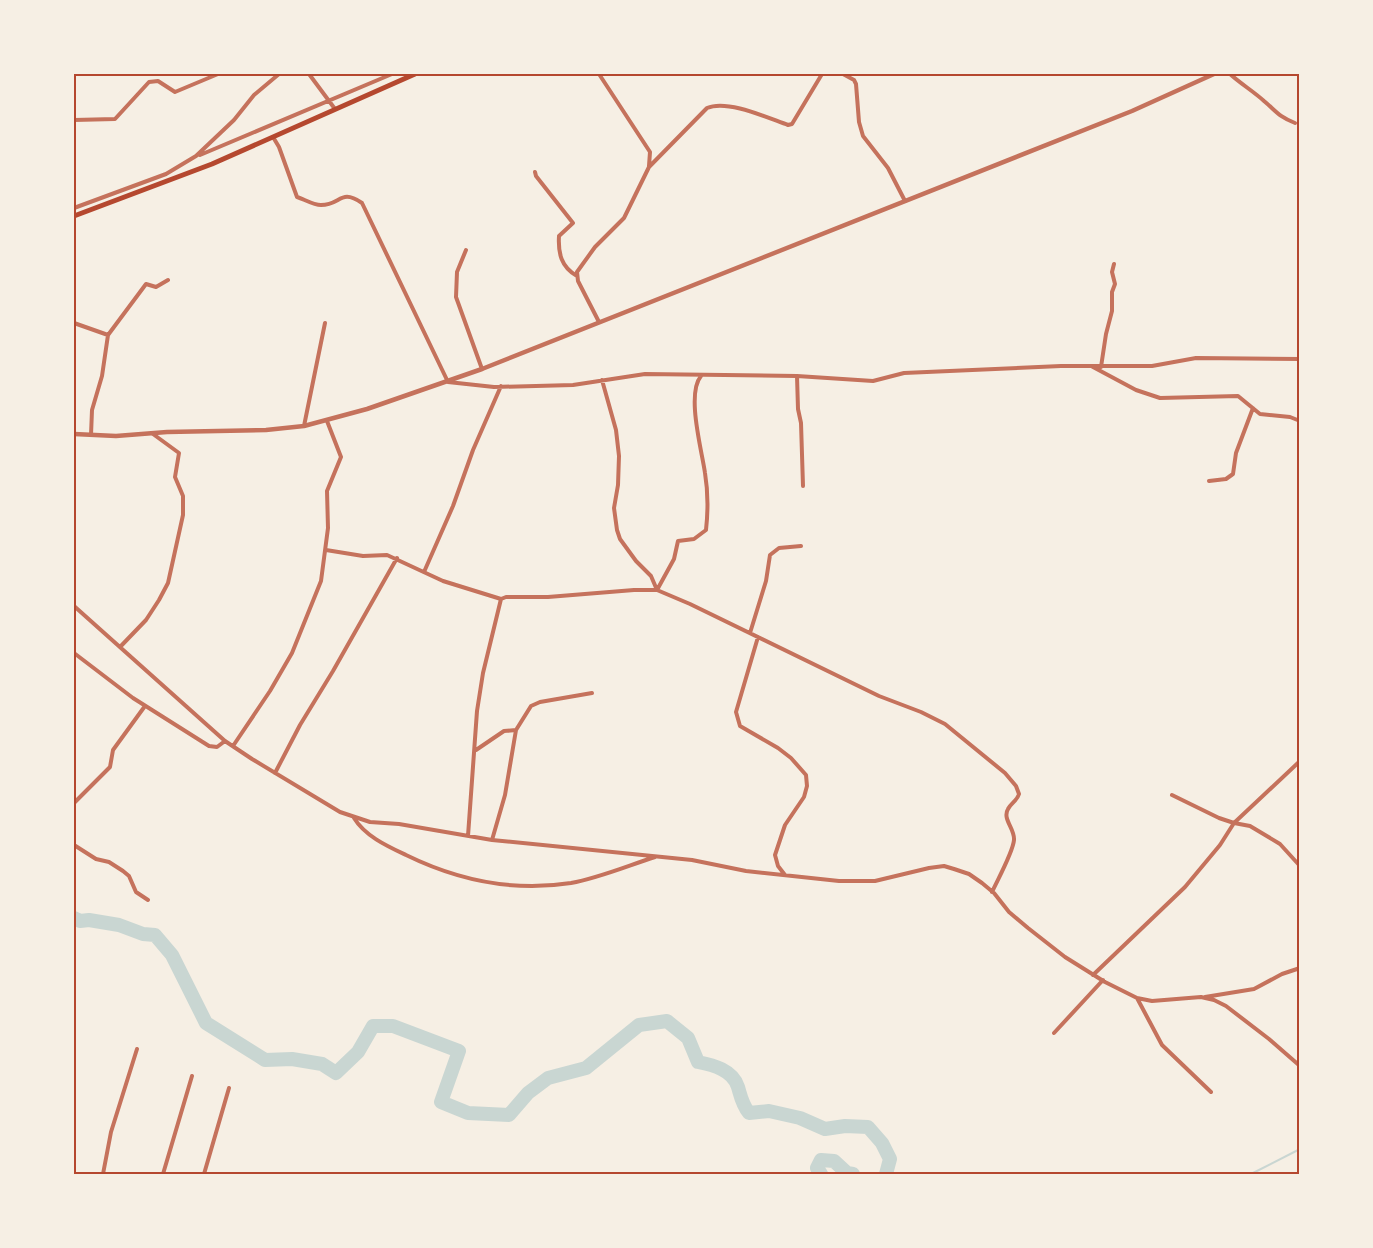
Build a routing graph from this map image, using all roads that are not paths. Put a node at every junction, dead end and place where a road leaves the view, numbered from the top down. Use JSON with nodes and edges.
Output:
{"nodes":[{"id":1,"x":218,"y":74,"type":"edge"},
{"id":2,"x":279,"y":74,"type":"edge"},
{"id":3,"x":309,"y":74,"type":"edge"},
{"id":4,"x":392,"y":74,"type":"edge"},
{"id":5,"x":415,"y":74,"type":"edge"},
{"id":6,"x":599,"y":74,"type":"edge"},
{"id":7,"x":822,"y":74,"type":"edge"},
{"id":8,"x":843,"y":74,"type":"edge"},
{"id":9,"x":1214,"y":74,"type":"edge"},
{"id":10,"x":1230,"y":74,"type":"edge"},
{"id":11,"x":329,"y":100,"type":"junction"},
{"id":12,"x":336,"y":110,"type":"junction"},
{"id":13,"x":74,"y":120,"type":"edge"},
{"id":14,"x":1295,"y":123,"type":"dead end"},
{"id":15,"x":273,"y":137,"type":"junction"},
{"id":16,"x":196,"y":156,"type":"junction"},
{"id":17,"x":649,"y":167,"type":"junction"},
{"id":18,"x":535,"y":171,"type":"dead end"},
{"id":19,"x":904,"y":201,"type":"junction"},
{"id":20,"x":74,"y":208,"type":"edge"},
{"id":21,"x":74,"y":216,"type":"edge"},
{"id":22,"x":466,"y":250,"type":"dead end"},
{"id":23,"x":1114,"y":264,"type":"dead end"},
{"id":24,"x":577,"y":276,"type":"junction"},
{"id":25,"x":168,"y":280,"type":"dead end"},
{"id":26,"x":74,"y":322,"type":"edge"},
{"id":27,"x":599,"y":322,"type":"junction"},
{"id":28,"x":324,"y":323,"type":"dead end"},
{"id":29,"x":108,"y":335,"type":"junction"},
{"id":30,"x":1299,"y":359,"type":"edge"},
{"id":31,"x":1101,"y":366,"type":"junction"},
{"id":32,"x":1093,"y":367,"type":"junction"},
{"id":33,"x":482,"y":369,"type":"junction"},
{"id":34,"x":701,"y":375,"type":"junction"},
{"id":35,"x":797,"y":376,"type":"junction"},
{"id":36,"x":602,"y":380,"type":"junction"},
{"id":37,"x":448,"y":382,"type":"junction"},
{"id":38,"x":501,"y":386,"type":"junction"},
{"id":39,"x":1253,"y":408,"type":"junction"},
{"id":40,"x":327,"y":421,"type":"junction"},
{"id":41,"x":1299,"y":421,"type":"edge"},
{"id":42,"x":304,"y":426,"type":"junction"},
{"id":43,"x":151,"y":433,"type":"junction"},
{"id":44,"x":74,"y":434,"type":"edge"},
{"id":45,"x":91,"y":435,"type":"junction"},
{"id":46,"x":1209,"y":481,"type":"dead end"},
{"id":47,"x":803,"y":486,"type":"dead end"},
{"id":48,"x":801,"y":546,"type":"dead end"},
{"id":49,"x":326,"y":550,"type":"junction"},
{"id":50,"x":397,"y":558,"type":"junction"},
{"id":51,"x":424,"y":572,"type":"junction"},
{"id":52,"x":657,"y":590,"type":"junction"},
{"id":53,"x":501,"y":599,"type":"junction"},
{"id":54,"x":74,"y":606,"type":"edge"},
{"id":55,"x":750,"y":633,"type":"junction"},
{"id":56,"x":758,"y":637,"type":"junction"},
{"id":57,"x":120,"y":647,"type":"junction"},
{"id":58,"x":74,"y":653,"type":"edge"},
{"id":59,"x":592,"y":693,"type":"dead end"},
{"id":60,"x":145,"y":705,"type":"junction"},
{"id":61,"x":516,"y":730,"type":"junction"},
{"id":62,"x":225,"y":741,"type":"junction"},
{"id":63,"x":233,"y":746,"type":"junction"},
{"id":64,"x":475,"y":751,"type":"junction"},
{"id":65,"x":1299,"y":761,"type":"edge"},
{"id":66,"x":275,"y":773,"type":"junction"},
{"id":67,"x":1172,"y":795,"type":"dead end"},
{"id":68,"x":74,"y":803,"type":"edge"},
{"id":69,"x":353,"y":817,"type":"junction"},
{"id":70,"x":1234,"y":823,"type":"junction"},
{"id":71,"x":468,"y":836,"type":"junction"},
{"id":72,"x":492,"y":840,"type":"junction"},
{"id":73,"x":74,"y":845,"type":"edge"},
{"id":74,"x":658,"y":856,"type":"junction"},
{"id":75,"x":1299,"y":866,"type":"edge"},
{"id":76,"x":786,"y":876,"type":"junction"},
{"id":77,"x":992,"y":892,"type":"junction"},
{"id":78,"x":148,"y":900,"type":"dead end"},
{"id":79,"x":1299,"y":968,"type":"edge"},
{"id":80,"x":1093,"y":975,"type":"junction"},
{"id":81,"x":1103,"y":980,"type":"junction"},
{"id":82,"x":1201,"y":997,"type":"junction"},
{"id":83,"x":1137,"y":998,"type":"junction"},
{"id":84,"x":1054,"y":1033,"type":"dead end"},
{"id":85,"x":136,"y":1049,"type":"dead end"},
{"id":86,"x":1299,"y":1066,"type":"edge"},
{"id":87,"x":192,"y":1076,"type":"dead end"},
{"id":88,"x":229,"y":1088,"type":"dead end"},
{"id":89,"x":1211,"y":1092,"type":"dead end"},
{"id":90,"x":103,"y":1174,"type":"edge"},
{"id":91,"x":163,"y":1174,"type":"edge"},
{"id":92,"x":204,"y":1174,"type":"edge"}],
"edges":[{"from":1,"to":13,"type":"street"},
{"from":2,"to":16,"type":"street"},
{"from":3,"to":11,"type":"street"},
{"from":4,"to":11,"type":"street"},
{"from":5,"to":12,"type":"main road"},
{"from":6,"to":17,"type":"street"},
{"from":7,"to":17,"type":"street"},
{"from":8,"to":19,"type":"street"},
{"from":9,"to":19,"type":"street"},
{"from":10,"to":14,"type":"street"},
{"from":11,"to":12,"type":"street"},
{"from":11,"to":16,"type":"street"},
{"from":12,"to":15,"type":"main road"},
{"from":15,"to":21,"type":"main road"},
{"from":15,"to":37,"type":"street"},
{"from":16,"to":20,"type":"street"},
{"from":17,"to":24,"type":"street"},
{"from":18,"to":24,"type":"street"},
{"from":19,"to":27,"type":"street"},
{"from":22,"to":33,"type":"street"},
{"from":23,"to":31,"type":"street"},
{"from":24,"to":27,"type":"street"},
{"from":25,"to":29,"type":"street"},
{"from":26,"to":29,"type":"street"},
{"from":27,"to":33,"type":"street"},
{"from":28,"to":42,"type":"street"},
{"from":29,"to":45,"type":"street"},
{"from":30,"to":31,"type":"street"},
{"from":31,"to":32,"type":"street"},
{"from":32,"to":35,"type":"street"},
{"from":32,"to":39,"type":"street"},
{"from":33,"to":37,"type":"street"},
{"from":34,"to":35,"type":"street"},
{"from":34,"to":36,"type":"street"},
{"from":34,"to":52,"type":"street"},
{"from":35,"to":47,"type":"street"},
{"from":36,"to":38,"type":"street"},
{"from":36,"to":52,"type":"street"},
{"from":37,"to":38,"type":"street"},
{"from":37,"to":40,"type":"street"},
{"from":38,"to":51,"type":"street"},
{"from":39,"to":41,"type":"street"},
{"from":39,"to":46,"type":"street"},
{"from":40,"to":42,"type":"street"},
{"from":40,"to":49,"type":"street"},
{"from":42,"to":43,"type":"street"},
{"from":43,"to":45,"type":"street"},
{"from":43,"to":57,"type":"street"},
{"from":44,"to":45,"type":"street"},
{"from":48,"to":55,"type":"street"},
{"from":49,"to":50,"type":"street"},
{"from":49,"to":63,"type":"street"},
{"from":50,"to":51,"type":"street"},
{"from":50,"to":66,"type":"street"},
{"from":51,"to":53,"type":"street"},
{"from":52,"to":53,"type":"street"},
{"from":52,"to":55,"type":"street"},
{"from":53,"to":64,"type":"street"},
{"from":54,"to":57,"type":"street"},
{"from":55,"to":56,"type":"street"},
{"from":56,"to":76,"type":"street"},
{"from":56,"to":77,"type":"street"},
{"from":57,"to":62,"type":"street"},
{"from":58,"to":60,"type":"street"},
{"from":59,"to":61,"type":"street"},
{"from":60,"to":62,"type":"street"},
{"from":60,"to":68,"type":"street"},
{"from":61,"to":64,"type":"street"},
{"from":61,"to":72,"type":"street"},
{"from":62,"to":63,"type":"street"},
{"from":63,"to":66,"type":"street"},
{"from":64,"to":71,"type":"street"},
{"from":65,"to":70,"type":"street"},
{"from":66,"to":69,"type":"street"},
{"from":67,"to":70,"type":"street"},
{"from":69,"to":71,"type":"street"},
{"from":69,"to":74,"type":"street"},
{"from":70,"to":75,"type":"street"},
{"from":70,"to":80,"type":"street"},
{"from":71,"to":72,"type":"street"},
{"from":72,"to":74,"type":"street"},
{"from":73,"to":78,"type":"street"},
{"from":74,"to":76,"type":"street"},
{"from":76,"to":77,"type":"street"},
{"from":77,"to":80,"type":"street"},
{"from":79,"to":82,"type":"street"},
{"from":80,"to":81,"type":"street"},
{"from":81,"to":83,"type":"street"},
{"from":81,"to":84,"type":"street"},
{"from":82,"to":83,"type":"street"},
{"from":82,"to":86,"type":"street"},
{"from":83,"to":89,"type":"street"},
{"from":85,"to":90,"type":"street"},
{"from":87,"to":91,"type":"street"},
{"from":88,"to":92,"type":"street"}]}
